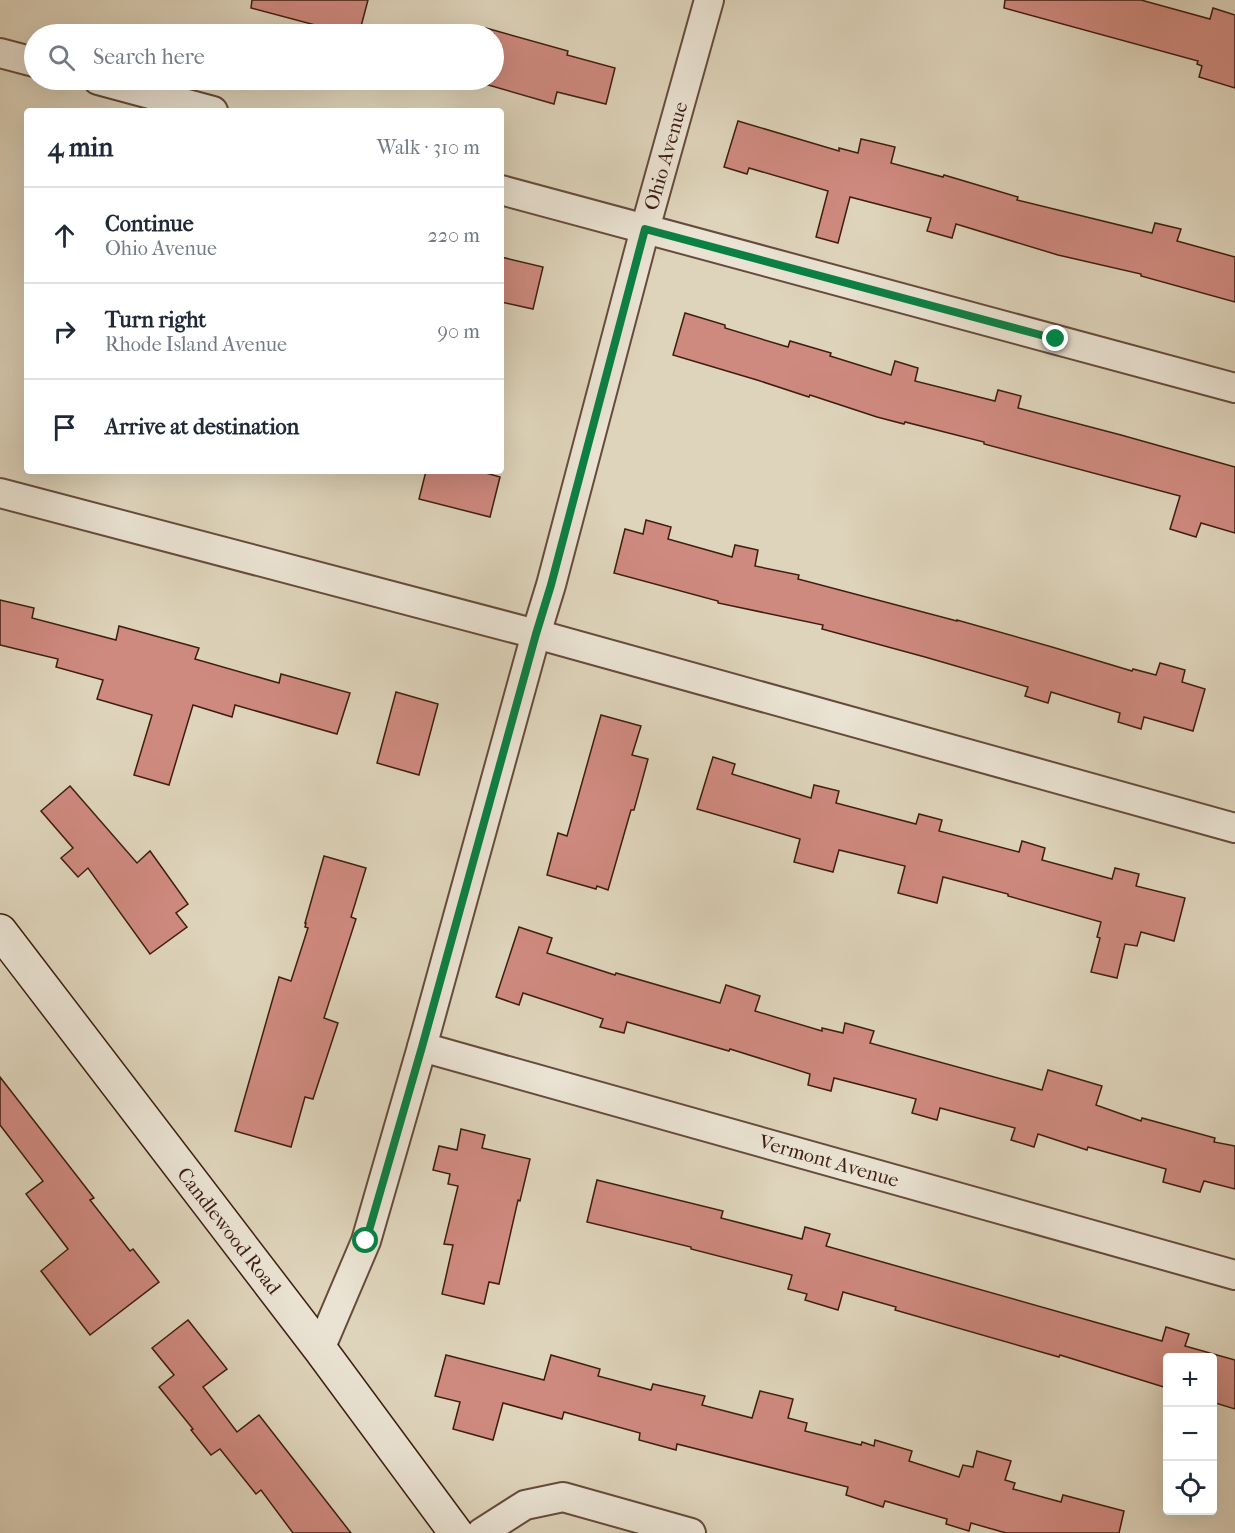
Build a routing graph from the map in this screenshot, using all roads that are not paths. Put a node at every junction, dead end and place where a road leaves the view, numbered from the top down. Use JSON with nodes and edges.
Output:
{"nodes":[{"id":1,"x":709,"y":0,"type":"edge"},
{"id":2,"x":0,"y":53,"type":"edge"},
{"id":3,"x":24,"y":59,"type":"edge"},
{"id":4,"x":135,"y":90,"type":"edge"},
{"id":5,"x":202,"y":108,"type":"edge"},
{"id":6,"x":504,"y":191,"type":"edge"},
{"id":7,"x":645,"y":229,"type":"junction"},
{"id":8,"x":1235,"y":388,"type":"edge"},
{"id":9,"x":0,"y":493,"type":"edge"},
{"id":10,"x":536,"y":634,"type":"junction"},
{"id":11,"x":1235,"y":828,"type":"edge"},
{"id":12,"x":0,"y":931,"type":"edge"},
{"id":13,"x":422,"y":1047,"type":"junction"},
{"id":14,"x":1235,"y":1275,"type":"edge"},
{"id":15,"x":320,"y":1349,"type":"junction"},
{"id":16,"x":456,"y":1533,"type":"edge"},
{"id":17,"x":481,"y":1533,"type":"edge"},
{"id":18,"x":691,"y":1533,"type":"edge"}],
"edges":[{"from":1,"to":7,"type":"street","name":"Ohio Avenue"},
{"from":2,"to":3,"type":"street"},
{"from":4,"to":5,"type":"street"},
{"from":6,"to":7,"type":"street"},
{"from":7,"to":8,"type":"street"},
{"from":7,"to":10,"type":"street","name":"Ohio Avenue"},
{"from":9,"to":10,"type":"street"},
{"from":10,"to":11,"type":"street"},
{"from":10,"to":13,"type":"street","name":"Ohio Avenue"},
{"from":12,"to":15,"type":"street","name":"Candlewood Road"},
{"from":13,"to":14,"type":"street","name":"Vermont Avenue"},
{"from":13,"to":15,"type":"street","name":"Ohio Avenue"},
{"from":15,"to":16,"type":"street","name":"Candlewood Road"},
{"from":17,"to":18,"type":"street"}]}
